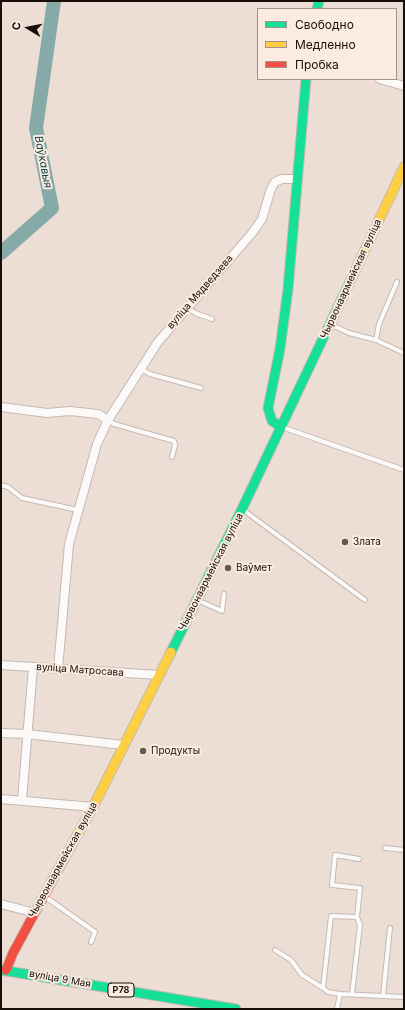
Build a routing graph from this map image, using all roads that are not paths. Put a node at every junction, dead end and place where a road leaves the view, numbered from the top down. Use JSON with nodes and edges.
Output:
{"nodes":[{"id":1,"x":306,"y":80,"type":"edge"},
{"id":2,"x":383,"y":80,"type":"edge"},
{"id":3,"x":404,"y":86,"type":"edge"},
{"id":4,"x":404,"y":167,"type":"edge"},
{"id":5,"x":402,"y":178,"type":"edge"},
{"id":6,"x":297,"y":179,"type":"junction"},
{"id":7,"x":397,"y":282,"type":"dead end"},
{"id":8,"x":187,"y":307,"type":"junction"},
{"id":9,"x":212,"y":319,"type":"dead end"},
{"id":10,"x":329,"y":324,"type":"junction"},
{"id":11,"x":376,"y":340,"type":"junction"},
{"id":12,"x":404,"y":353,"type":"edge"},
{"id":13,"x":140,"y":369,"type":"junction"},
{"id":14,"x":201,"y":388,"type":"dead end"},
{"id":15,"x":1,"y":407,"type":"edge"},
{"id":16,"x":108,"y":420,"type":"junction"},
{"id":17,"x":281,"y":427,"type":"junction"},
{"id":18,"x":172,"y":458,"type":"dead end"},
{"id":19,"x":404,"y":470,"type":"edge"},
{"id":20,"x":1,"y":485,"type":"edge"},
{"id":21,"x":242,"y":509,"type":"junction"},
{"id":22,"x":79,"y":510,"type":"junction"},
{"id":23,"x":224,"y":594,"type":"dead end"},
{"id":24,"x":196,"y":600,"type":"junction"},
{"id":25,"x":365,"y":600,"type":"dead end"},
{"id":26,"x":1,"y":665,"type":"edge"},
{"id":27,"x":33,"y":667,"type":"junction"},
{"id":28,"x":58,"y":669,"type":"junction"},
{"id":29,"x":159,"y":675,"type":"junction"},
{"id":30,"x":1,"y":733,"type":"edge"},
{"id":31,"x":27,"y":734,"type":"junction"},
{"id":32,"x":123,"y":745,"type":"junction"},
{"id":33,"x":1,"y":799,"type":"edge"},
{"id":34,"x":22,"y":800,"type":"junction"},
{"id":35,"x":93,"y":807,"type":"junction"},
{"id":36,"x":385,"y":848,"type":"dead end"},
{"id":37,"x":404,"y":850,"type":"edge"},
{"id":38,"x":359,"y":859,"type":"dead end"},
{"id":39,"x":44,"y":896,"type":"junction"},
{"id":40,"x":1,"y":904,"type":"edge"},
{"id":41,"x":35,"y":913,"type":"junction"},
{"id":42,"x":357,"y":917,"type":"junction"},
{"id":43,"x":390,"y":928,"type":"dead end"},
{"id":44,"x":91,"y":942,"type":"dead end"},
{"id":45,"x":275,"y":950,"type":"dead end"},
{"id":46,"x":3,"y":970,"type":"edge"},
{"id":47,"x":323,"y":988,"type":"junction"},
{"id":48,"x":340,"y":994,"type":"junction"},
{"id":49,"x":352,"y":994,"type":"junction"},
{"id":50,"x":383,"y":996,"type":"junction"},
{"id":51,"x":404,"y":997,"type":"edge"},
{"id":52,"x":236,"y":1009,"type":"edge"},
{"id":53,"x":337,"y":1009,"type":"edge"}],
"edges":[{"from":1,"to":6,"type":"street"},
{"from":2,"to":3,"type":"street"},
{"from":4,"to":5,"type":"street","name":"Чырвонаармейская вуліца"},
{"from":5,"to":10,"type":"street","name":"Чырвонаармейская вуліца"},
{"from":6,"to":8,"type":"street","name":"вуліца Мядведзева"},
{"from":6,"to":17,"type":"street"},
{"from":7,"to":11,"type":"lane"},
{"from":8,"to":9,"type":"lane"},
{"from":8,"to":13,"type":"street","name":"вуліца Мядведзева"},
{"from":10,"to":11,"type":"lane"},
{"from":10,"to":17,"type":"street","name":"Чырвонаармейская вуліца"},
{"from":11,"to":12,"type":"lane"},
{"from":13,"to":14,"type":"lane"},
{"from":13,"to":16,"type":"street","name":"вуліца Мядведзева"},
{"from":15,"to":16,"type":"street"},
{"from":16,"to":18,"type":"lane"},
{"from":16,"to":22,"type":"street","name":"вуліца Мядведзева"},
{"from":17,"to":19,"type":"lane"},
{"from":17,"to":21,"type":"street","name":"Чырвонаармейская вуліца"},
{"from":20,"to":22,"type":"lane"},
{"from":21,"to":24,"type":"street","name":"Чырвонаармейская вуліца"},
{"from":21,"to":25,"type":"lane"},
{"from":22,"to":28,"type":"street","name":"вуліца Мядведзева"},
{"from":23,"to":24,"type":"lane"},
{"from":24,"to":29,"type":"street","name":"Чырвонаармейская вуліца"},
{"from":26,"to":27,"type":"street","name":"вуліца Матросава"},
{"from":27,"to":28,"type":"street","name":"вуліца Матросава"},
{"from":27,"to":31,"type":"street"},
{"from":28,"to":29,"type":"street","name":"вуліца Матросава"},
{"from":29,"to":32,"type":"street","name":"Чырвонаармейская вуліца"},
{"from":30,"to":31,"type":"street"},
{"from":31,"to":32,"type":"street"},
{"from":31,"to":34,"type":"street"},
{"from":32,"to":35,"type":"street","name":"Чырвонаармейская вуліца"},
{"from":33,"to":34,"type":"street"},
{"from":34,"to":35,"type":"street"},
{"from":35,"to":39,"type":"street","name":"Чырвонаармейская вуліца"},
{"from":36,"to":37,"type":"lane"},
{"from":38,"to":42,"type":"lane"},
{"from":39,"to":41,"type":"street","name":"Чырвонаармейская вуліца"},
{"from":39,"to":44,"type":"lane"},
{"from":40,"to":41,"type":"street"},
{"from":41,"to":46,"type":"street","name":"Чырвонаармейская вуліца"},
{"from":42,"to":47,"type":"lane"},
{"from":42,"to":49,"type":"lane"},
{"from":43,"to":50,"type":"lane"},
{"from":45,"to":47,"type":"lane"},
{"from":46,"to":52,"type":"street","name":"вуліца 9 Мая","number":"Р78"},
{"from":47,"to":48,"type":"lane"},
{"from":48,"to":49,"type":"lane"},
{"from":48,"to":53,"type":"lane"},
{"from":49,"to":50,"type":"lane"},
{"from":50,"to":51,"type":"lane"}]}
